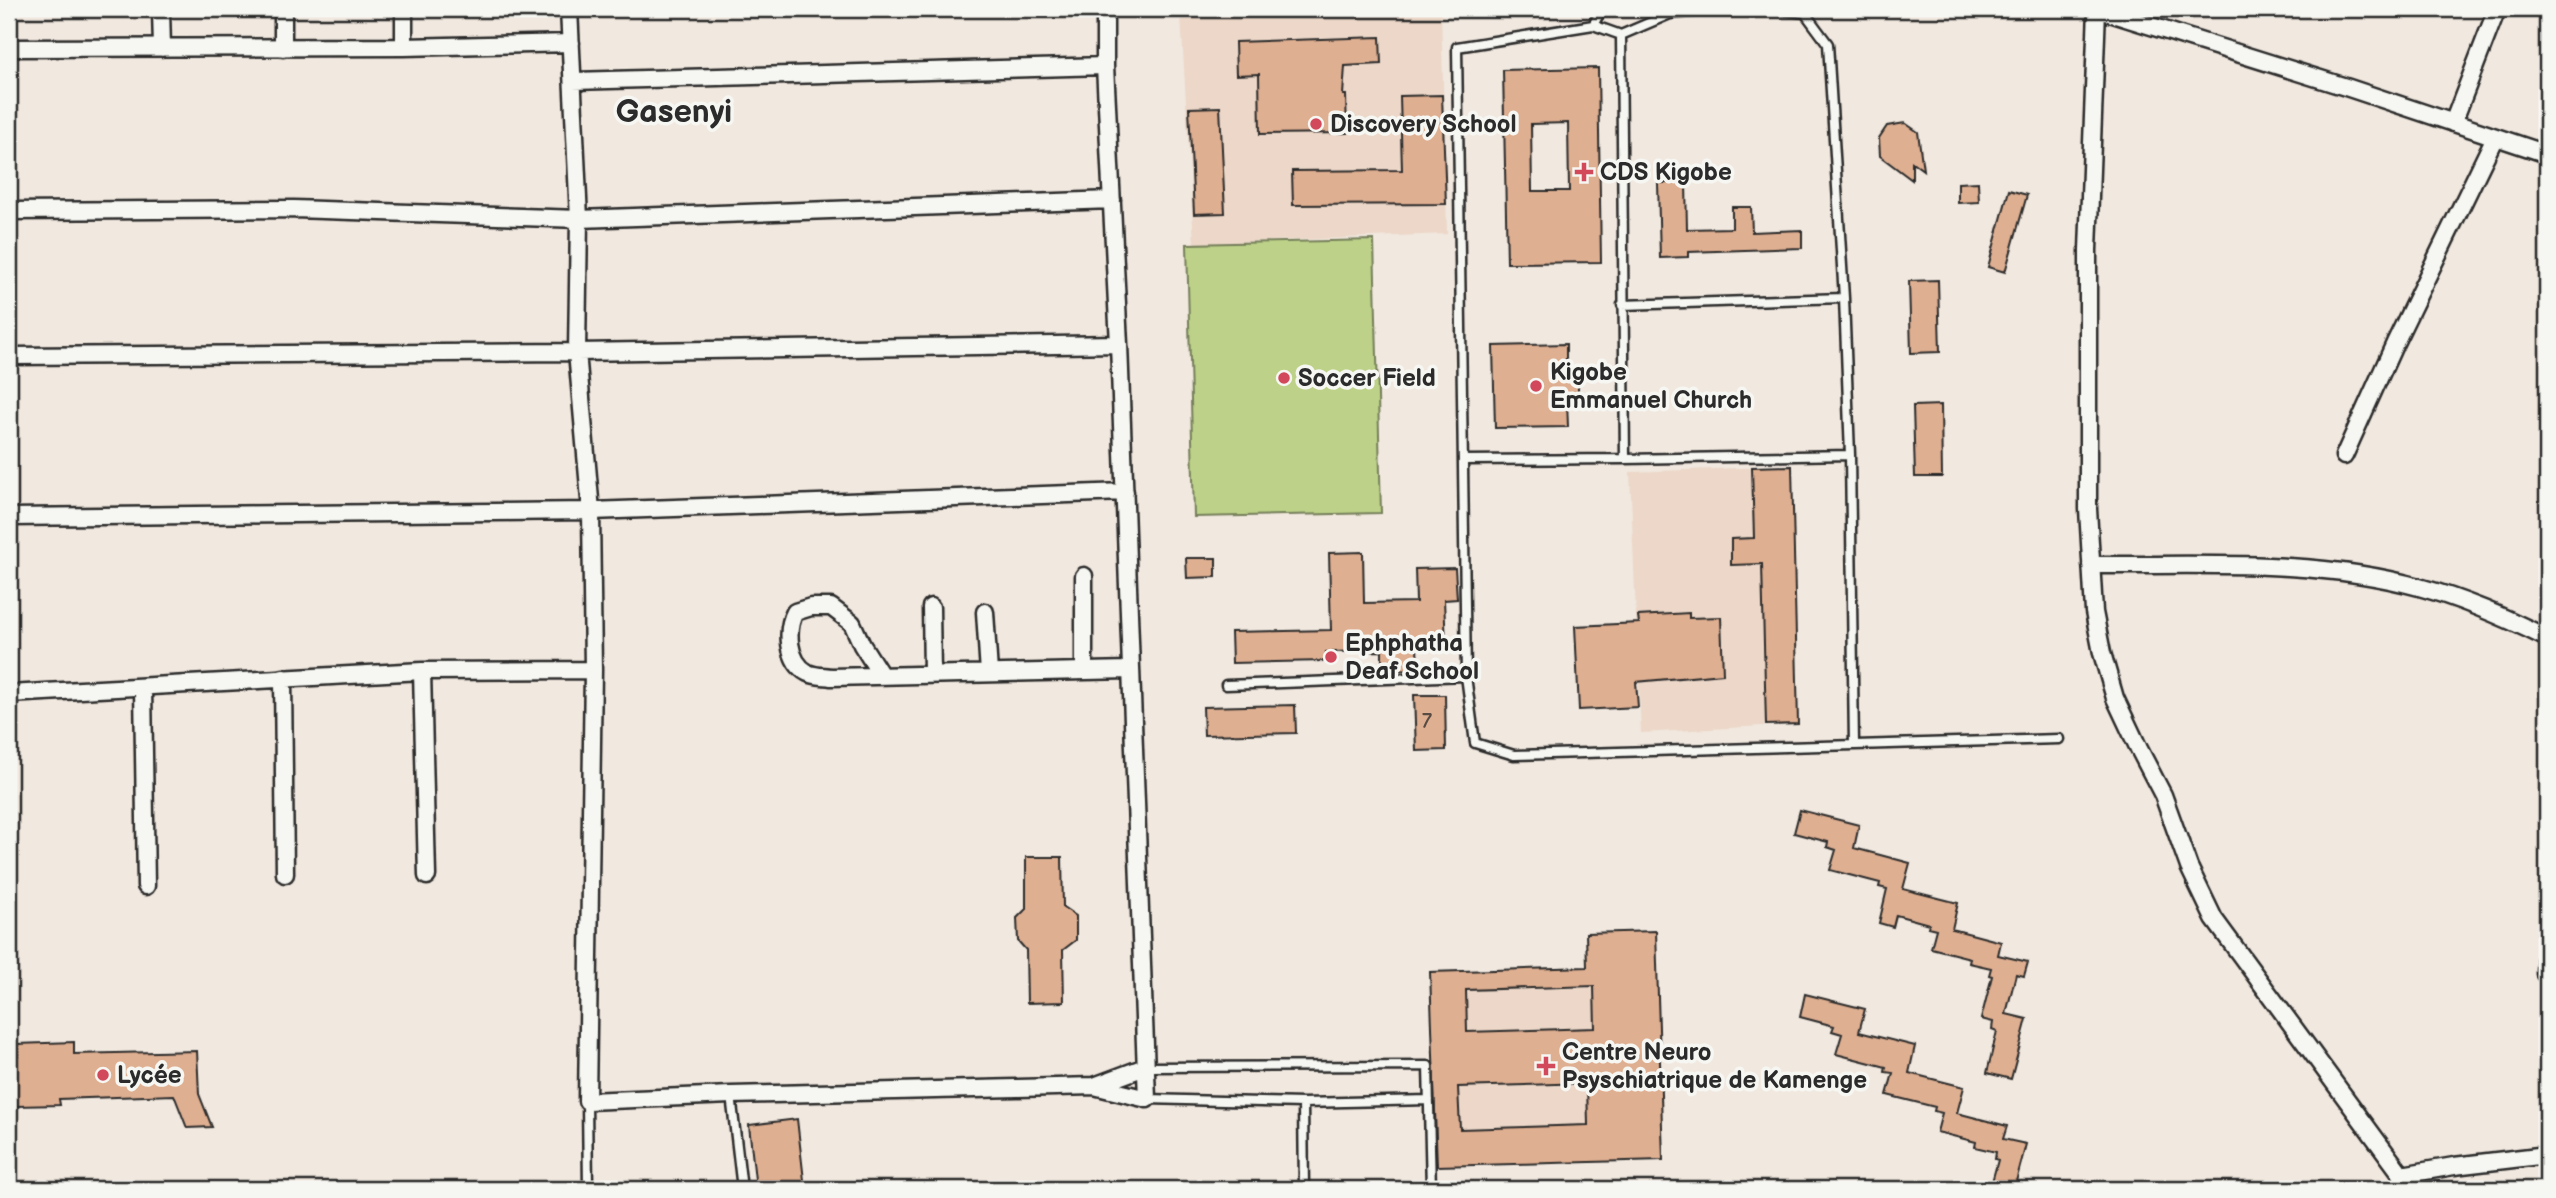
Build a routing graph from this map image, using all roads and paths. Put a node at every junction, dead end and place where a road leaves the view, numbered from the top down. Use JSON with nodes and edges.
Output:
{"nodes":[{"id":1,"x":161,"y":9,"type":"edge"},
{"id":2,"x":283,"y":9,"type":"edge"},
{"id":3,"x":404,"y":9,"type":"edge"},
{"id":4,"x":569,"y":9,"type":"edge"},
{"id":5,"x":1105,"y":9,"type":"edge"},
{"id":6,"x":1602,"y":9,"type":"edge"},
{"id":7,"x":1726,"y":9,"type":"edge"},
{"id":8,"x":1776,"y":9,"type":"edge"},
{"id":9,"x":2097,"y":9,"type":"edge"},
{"id":10,"x":2497,"y":9,"type":"edge"},
{"id":11,"x":1593,"y":25,"type":"junction"},
{"id":12,"x":1621,"y":35,"type":"junction"},
{"id":13,"x":571,"y":43,"type":"junction"},
{"id":14,"x":404,"y":47,"type":"junction"},
{"id":15,"x":9,"y":48,"type":"edge"},
{"id":16,"x":162,"y":48,"type":"junction"},
{"id":17,"x":283,"y":48,"type":"junction"},
{"id":18,"x":1105,"y":66,"type":"junction"},
{"id":19,"x":573,"y":81,"type":"junction"},
{"id":20,"x":2454,"y":123,"type":"junction"},
{"id":21,"x":2495,"y":137,"type":"junction"},
{"id":22,"x":2547,"y":154,"type":"edge"},
{"id":23,"x":1112,"y":200,"type":"junction"},
{"id":24,"x":9,"y":211,"type":"edge"},
{"id":25,"x":579,"y":219,"type":"junction"},
{"id":26,"x":1844,"y":298,"type":"junction"},
{"id":27,"x":1622,"y":305,"type":"junction"},
{"id":28,"x":1119,"y":344,"type":"junction"},
{"id":29,"x":577,"y":352,"type":"junction"},
{"id":30,"x":9,"y":356,"type":"edge"},
{"id":31,"x":1850,"y":455,"type":"junction"},
{"id":32,"x":2344,"y":456,"type":"dead end"},
{"id":33,"x":1625,"y":459,"type":"junction"},
{"id":34,"x":1463,"y":460,"type":"junction"},
{"id":35,"x":1125,"y":492,"type":"junction"},
{"id":36,"x":591,"y":511,"type":"junction"},
{"id":37,"x":9,"y":517,"type":"edge"},
{"id":38,"x":2091,"y":565,"type":"junction"},
{"id":39,"x":1084,"y":576,"type":"dead end"},
{"id":40,"x":931,"y":607,"type":"dead end"},
{"id":41,"x":985,"y":612,"type":"dead end"},
{"id":42,"x":2547,"y":639,"type":"edge"},
{"id":43,"x":593,"y":670,"type":"junction"},
{"id":44,"x":1130,"y":670,"type":"junction"},
{"id":45,"x":422,"y":671,"type":"junction"},
{"id":46,"x":1084,"y":671,"type":"junction"},
{"id":47,"x":989,"y":673,"type":"junction"},
{"id":48,"x":932,"y":674,"type":"junction"},
{"id":49,"x":881,"y":675,"type":"junction"},
{"id":50,"x":1466,"y":676,"type":"junction"},
{"id":51,"x":283,"y":678,"type":"junction"},
{"id":52,"x":1226,"y":685,"type":"dead end"},
{"id":53,"x":143,"y":687,"type":"junction"},
{"id":54,"x":9,"y":694,"type":"edge"},
{"id":55,"x":2059,"y":739,"type":"dead end"},
{"id":56,"x":1854,"y":745,"type":"junction"},
{"id":57,"x":285,"y":874,"type":"dead end"},
{"id":58,"x":427,"y":876,"type":"dead end"},
{"id":59,"x":146,"y":886,"type":"dead end"},
{"id":60,"x":2547,"y":934,"type":"edge"},
{"id":61,"x":2545,"y":974,"type":"dead end"},
{"id":62,"x":1145,"y":1067,"type":"junction"},
{"id":63,"x":1094,"y":1086,"type":"junction"},
{"id":64,"x":731,"y":1095,"type":"junction"},
{"id":65,"x":1147,"y":1099,"type":"junction"},
{"id":66,"x":1429,"y":1100,"type":"junction"},
{"id":67,"x":587,"y":1101,"type":"junction"},
{"id":68,"x":1303,"y":1103,"type":"junction"},
{"id":69,"x":2547,"y":1156,"type":"edge"},
{"id":70,"x":2406,"y":1182,"type":"edge"},
{"id":71,"x":589,"y":1189,"type":"edge"},
{"id":72,"x":742,"y":1189,"type":"edge"},
{"id":73,"x":1304,"y":1189,"type":"edge"},
{"id":74,"x":1431,"y":1189,"type":"edge"}],
"edges":[{"from":1,"to":16,"type":"street"},
{"from":2,"to":17,"type":"street"},
{"from":3,"to":14,"type":"street"},
{"from":4,"to":13,"type":"street"},
{"from":5,"to":18,"type":"street"},
{"from":6,"to":11,"type":"lane"},
{"from":7,"to":12,"type":"lane"},
{"from":8,"to":26,"type":"lane"},
{"from":9,"to":20,"type":"street"},
{"from":9,"to":38,"type":"street"},
{"from":10,"to":20,"type":"street"},
{"from":11,"to":12,"type":"lane"},
{"from":11,"to":34,"type":"lane"},
{"from":12,"to":27,"type":"lane"},
{"from":13,"to":14,"type":"street"},
{"from":13,"to":19,"type":"street"},
{"from":14,"to":17,"type":"street"},
{"from":15,"to":16,"type":"street"},
{"from":16,"to":17,"type":"street"},
{"from":18,"to":19,"type":"street"},
{"from":18,"to":23,"type":"street"},
{"from":19,"to":25,"type":"street"},
{"from":20,"to":21,"type":"street"},
{"from":21,"to":22,"type":"street"},
{"from":21,"to":32,"type":"street"},
{"from":23,"to":25,"type":"street"},
{"from":23,"to":28,"type":"street"},
{"from":24,"to":25,"type":"street"},
{"from":25,"to":29,"type":"street"},
{"from":26,"to":27,"type":"lane"},
{"from":26,"to":31,"type":"lane"},
{"from":27,"to":33,"type":"lane"},
{"from":28,"to":29,"type":"street"},
{"from":28,"to":35,"type":"street"},
{"from":29,"to":30,"type":"street"},
{"from":29,"to":36,"type":"street"},
{"from":31,"to":33,"type":"lane"},
{"from":31,"to":56,"type":"lane"},
{"from":33,"to":34,"type":"lane"},
{"from":34,"to":50,"type":"lane"},
{"from":35,"to":36,"type":"street"},
{"from":35,"to":44,"type":"street"},
{"from":36,"to":37,"type":"street"},
{"from":36,"to":43,"type":"street"},
{"from":38,"to":42,"type":"street"},
{"from":38,"to":70,"type":"street"},
{"from":39,"to":46,"type":"street"},
{"from":40,"to":48,"type":"street"},
{"from":41,"to":47,"type":"street"},
{"from":43,"to":45,"type":"street"},
{"from":43,"to":67,"type":"street"},
{"from":44,"to":46,"type":"street"},
{"from":44,"to":62,"type":"street"},
{"from":45,"to":51,"type":"street"},
{"from":45,"to":58,"type":"street"},
{"from":46,"to":47,"type":"street"},
{"from":47,"to":48,"type":"street"},
{"from":48,"to":49,"type":"street"},
{"from":49,"to":49,"type":"street"},
{"from":50,"to":52,"type":"lane"},
{"from":50,"to":56,"type":"lane"},
{"from":51,"to":53,"type":"street"},
{"from":51,"to":57,"type":"street"},
{"from":53,"to":54,"type":"street"},
{"from":53,"to":59,"type":"street"},
{"from":55,"to":56,"type":"lane"},
{"from":60,"to":61,"type":"street"},
{"from":62,"to":63,"type":"street"},
{"from":62,"to":65,"type":"street"},
{"from":62,"to":66,"type":"lane"},
{"from":63,"to":64,"type":"street"},
{"from":63,"to":65,"type":"street"},
{"from":64,"to":67,"type":"street"},
{"from":64,"to":72,"type":"lane"},
{"from":65,"to":68,"type":"lane"},
{"from":66,"to":68,"type":"lane"},
{"from":66,"to":74,"type":"lane"},
{"from":67,"to":71,"type":"lane"},
{"from":68,"to":73,"type":"lane"},
{"from":69,"to":70,"type":"street"}]}
